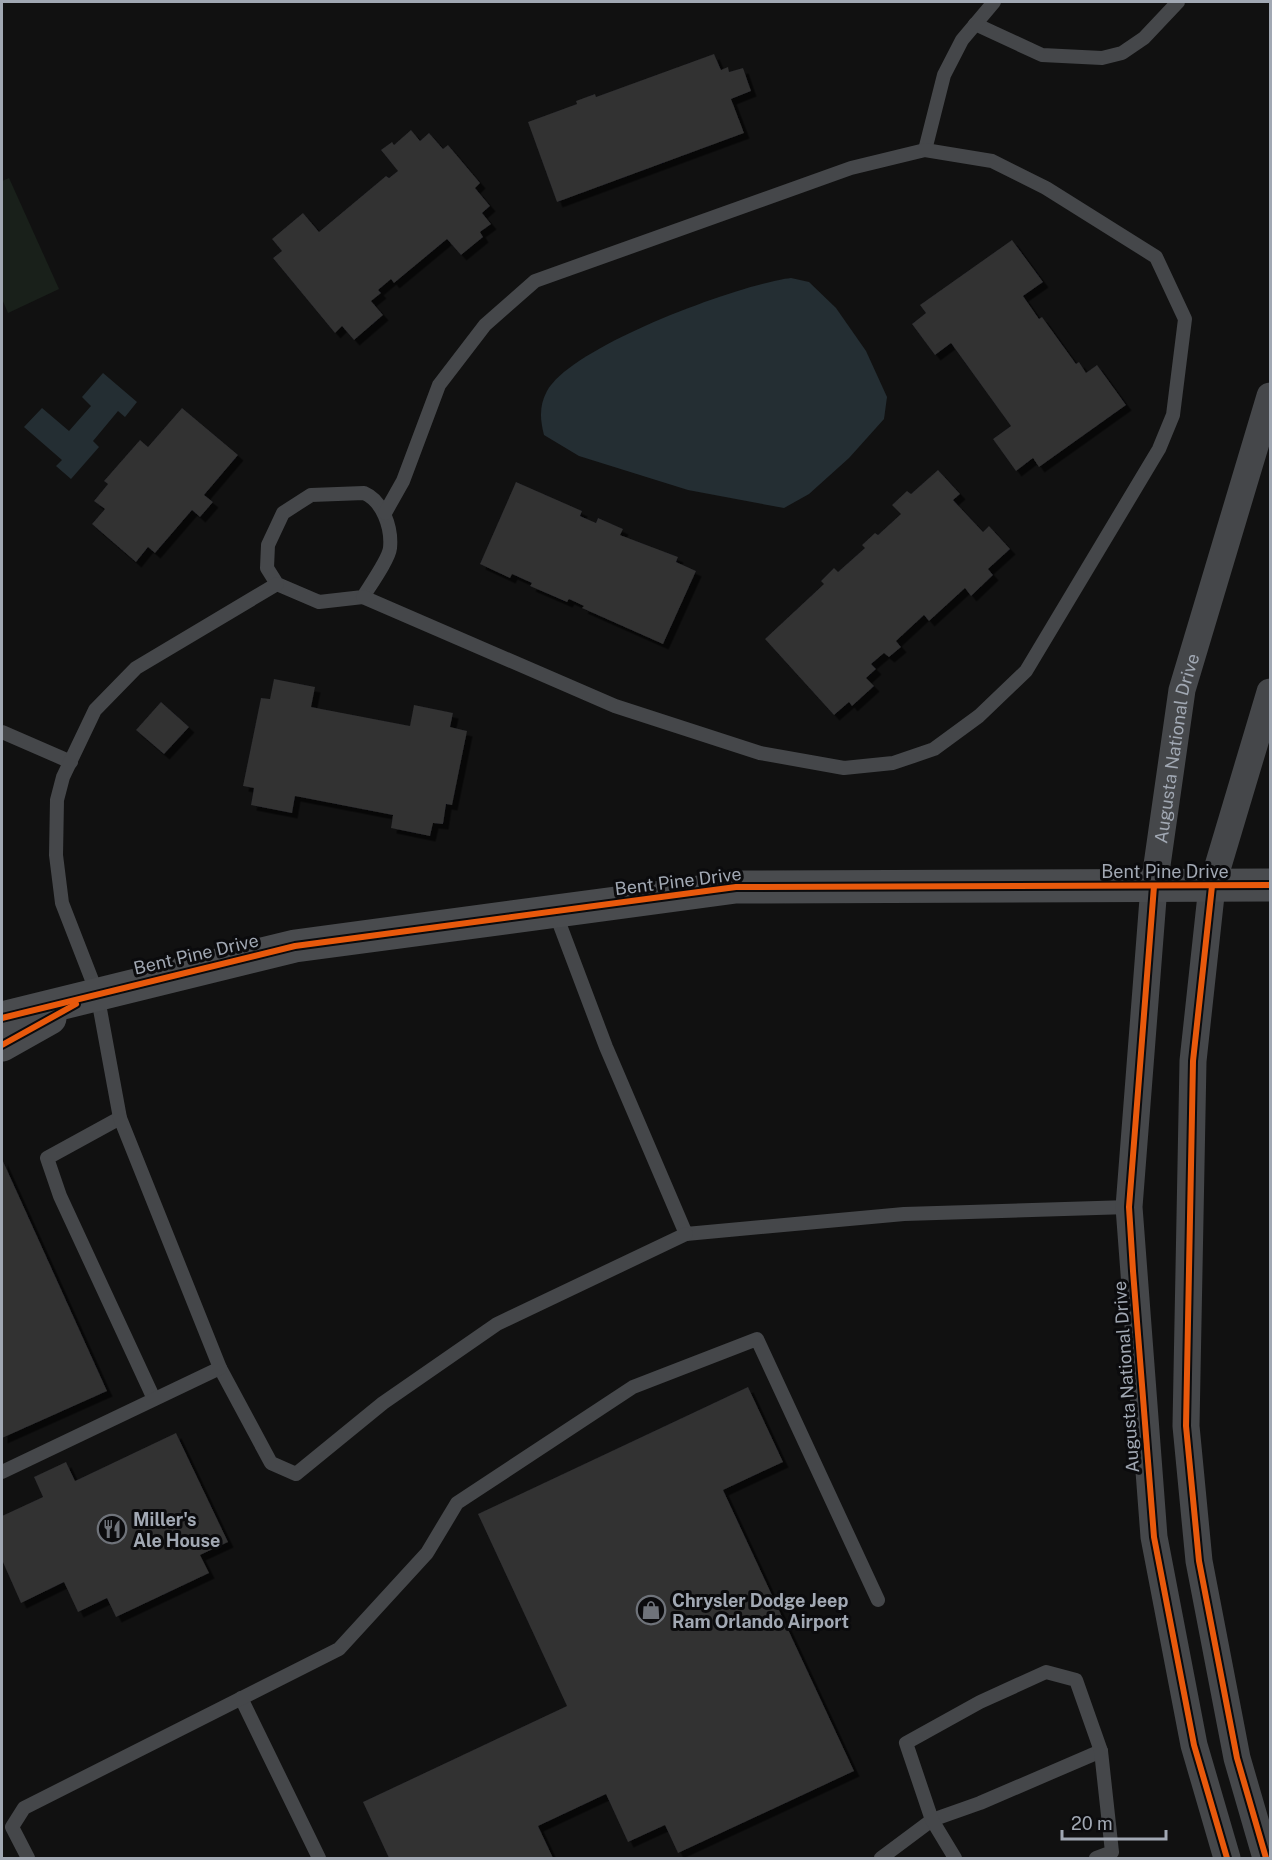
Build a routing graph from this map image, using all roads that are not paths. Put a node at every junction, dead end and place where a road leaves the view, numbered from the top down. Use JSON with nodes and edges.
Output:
{"nodes":[{"id":1,"x":994,"y":2,"type":"edge"},
{"id":2,"x":1178,"y":2,"type":"edge"},
{"id":3,"x":975,"y":24,"type":"junction"},
{"id":4,"x":925,"y":150,"type":"junction"},
{"id":5,"x":1269,"y":406,"type":"edge"},
{"id":6,"x":385,"y":513,"type":"junction"},
{"id":7,"x":277,"y":584,"type":"junction"},
{"id":8,"x":363,"y":597,"type":"junction"},
{"id":9,"x":1270,"y":692,"type":"edge"},
{"id":10,"x":2,"y":732,"type":"edge"},
{"id":11,"x":71,"y":762,"type":"junction"},
{"id":12,"x":1270,"y":885,"type":"edge"},
{"id":13,"x":1154,"y":886,"type":"junction"},
{"id":14,"x":1212,"y":886,"type":"junction"},
{"id":15,"x":555,"y":912,"type":"junction"},
{"id":16,"x":97,"y":993,"type":"junction"},
{"id":17,"x":2,"y":1018,"type":"edge"},
{"id":18,"x":2,"y":1045,"type":"edge"},
{"id":19,"x":120,"y":1118,"type":"junction"},
{"id":20,"x":1129,"y":1207,"type":"junction"},
{"id":21,"x":686,"y":1234,"type":"junction"},
{"id":22,"x":220,"y":1368,"type":"junction"},
{"id":23,"x":154,"y":1400,"type":"junction"},
{"id":24,"x":2,"y":1472,"type":"edge"},
{"id":25,"x":878,"y":1600,"type":"dead end"},
{"id":26,"x":242,"y":1698,"type":"junction"},
{"id":27,"x":1101,"y":1751,"type":"junction"},
{"id":28,"x":932,"y":1820,"type":"junction"},
{"id":29,"x":28,"y":1858,"type":"edge"},
{"id":30,"x":319,"y":1858,"type":"edge"},
{"id":31,"x":881,"y":1858,"type":"edge"},
{"id":32,"x":955,"y":1858,"type":"edge"},
{"id":33,"x":1096,"y":1858,"type":"edge"},
{"id":34,"x":1227,"y":1858,"type":"edge"},
{"id":35,"x":1266,"y":1858,"type":"edge"}],
"edges":[{"from":1,"to":3,"type":"lane"},
{"from":2,"to":3,"type":"lane"},
{"from":3,"to":4,"type":"lane"},
{"from":4,"to":6,"type":"lane"},
{"from":4,"to":8,"type":"lane"},
{"from":5,"to":13,"type":"street","name":"Augusta National Drive"},
{"from":6,"to":7,"type":"lane"},
{"from":6,"to":8,"type":"lane"},
{"from":7,"to":8,"type":"lane"},
{"from":7,"to":11,"type":"lane"},
{"from":9,"to":14,"type":"street"},
{"from":10,"to":11,"type":"lane"},
{"from":11,"to":16,"type":"lane"},
{"from":12,"to":14,"type":"street","name":"Bent Pine Drive"},
{"from":13,"to":14,"type":"street","name":"Bent Pine Drive"},
{"from":13,"to":15,"type":"street","name":"Bent Pine Drive"},
{"from":13,"to":20,"type":"street","name":"Augusta National Drive"},
{"from":14,"to":35,"type":"street"},
{"from":15,"to":16,"type":"street","name":"Bent Pine Drive"},
{"from":15,"to":21,"type":"lane"},
{"from":16,"to":17,"type":"street","name":"Bent Pine Drive"},
{"from":16,"to":18,"type":"street","name":"Bent Pine Drive"},
{"from":16,"to":19,"type":"lane"},
{"from":19,"to":22,"type":"lane"},
{"from":19,"to":23,"type":"lane"},
{"from":20,"to":21,"type":"lane"},
{"from":20,"to":34,"type":"street","name":"Augusta National Drive"},
{"from":21,"to":22,"type":"lane"},
{"from":22,"to":23,"type":"lane"},
{"from":23,"to":24,"type":"lane"},
{"from":25,"to":26,"type":"lane"},
{"from":26,"to":29,"type":"lane"},
{"from":26,"to":30,"type":"lane"},
{"from":27,"to":28,"type":"lane"},
{"from":27,"to":28,"type":"lane"},
{"from":27,"to":33,"type":"lane"},
{"from":28,"to":31,"type":"lane"},
{"from":28,"to":32,"type":"lane"}]}
